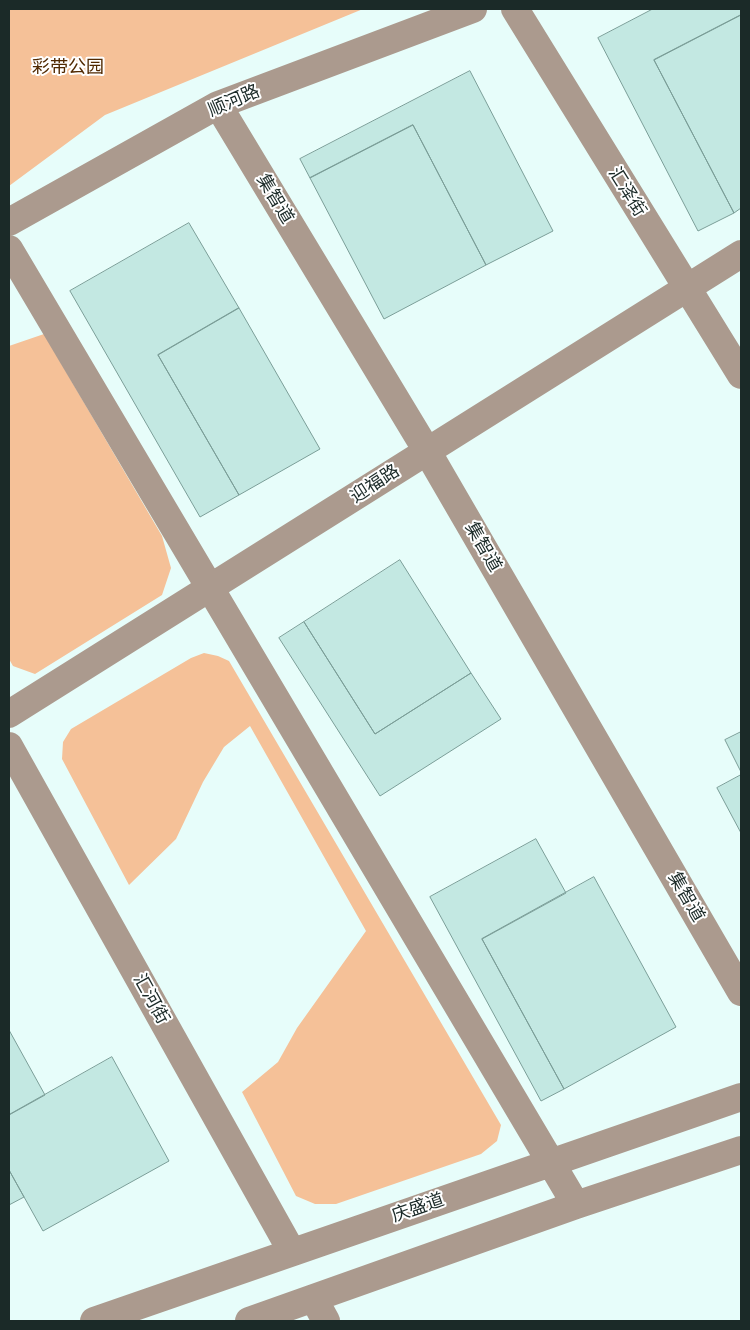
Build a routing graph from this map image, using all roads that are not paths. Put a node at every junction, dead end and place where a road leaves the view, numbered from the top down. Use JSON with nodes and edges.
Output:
{"nodes":[{"id":1,"x":473,"y":9,"type":"edge"},
{"id":2,"x":515,"y":9,"type":"edge"},
{"id":3,"x":218,"y":105,"type":"junction"},
{"id":4,"x":9,"y":222,"type":"edge"},
{"id":5,"x":9,"y":249,"type":"edge"},
{"id":6,"x":741,"y":254,"type":"edge"},
{"id":7,"x":687,"y":289,"type":"junction"},
{"id":8,"x":741,"y":375,"type":"edge"},
{"id":9,"x":427,"y":451,"type":"junction"},
{"id":10,"x":210,"y":589,"type":"junction"},
{"id":11,"x":9,"y":714,"type":"edge"},
{"id":12,"x":9,"y":746,"type":"edge"},
{"id":13,"x":741,"y":992,"type":"edge"},
{"id":14,"x":741,"y":1097,"type":"edge"},
{"id":15,"x":741,"y":1150,"type":"edge"},
{"id":16,"x":549,"y":1162,"type":"junction"},
{"id":17,"x":576,"y":1205,"type":"junction"},
{"id":18,"x":292,"y":1252,"type":"junction"},
{"id":19,"x":320,"y":1310,"type":"edge"},
{"id":20,"x":94,"y":1321,"type":"edge"},
{"id":21,"x":249,"y":1321,"type":"edge"}],
"edges":[{"from":1,"to":3,"type":"street","name":"顺河路"},
{"from":2,"to":7,"type":"street","name":"汇泽街"},
{"from":3,"to":4,"type":"street","name":"顺河路"},
{"from":3,"to":9,"type":"street","name":"集智道"},
{"from":5,"to":10,"type":"street"},
{"from":6,"to":7,"type":"street","name":"迎福路"},
{"from":7,"to":8,"type":"street","name":"汇泽街"},
{"from":7,"to":9,"type":"street","name":"迎福路"},
{"from":9,"to":10,"type":"street","name":"迎福路"},
{"from":9,"to":13,"type":"street","name":"集智道"},
{"from":10,"to":11,"type":"street","name":"迎福路"},
{"from":10,"to":16,"type":"street"},
{"from":12,"to":18,"type":"street","name":"汇河街"},
{"from":14,"to":16,"type":"street","name":"庆盛道"},
{"from":15,"to":17,"type":"street"},
{"from":16,"to":17,"type":"street"},
{"from":16,"to":18,"type":"street","name":"庆盛道"},
{"from":17,"to":19,"type":"street"},
{"from":18,"to":20,"type":"street","name":"庆盛道"},
{"from":19,"to":21,"type":"street"}]}
